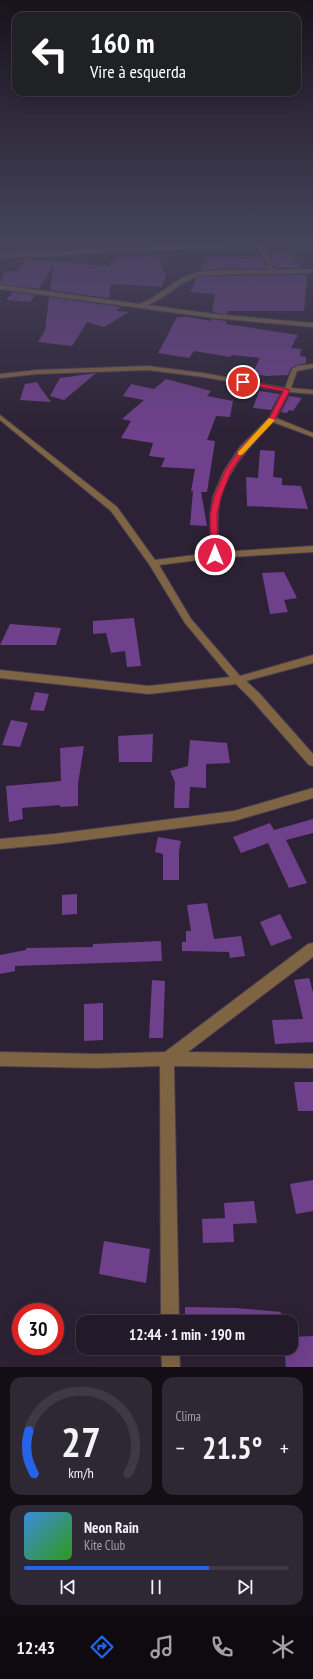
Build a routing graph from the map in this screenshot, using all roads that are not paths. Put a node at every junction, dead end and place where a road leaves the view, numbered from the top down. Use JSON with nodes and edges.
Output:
{"nodes":[{"id":1,"x":130,"y":305,"type":"edge"},
{"id":2,"x":142,"y":305,"type":"edge"},
{"id":3,"x":139,"y":306,"type":"junction"},
{"id":4,"x":313,"y":325,"type":"edge"},
{"id":5,"x":313,"y":366,"type":"edge"},
{"id":6,"x":0,"y":376,"type":"edge"},
{"id":7,"x":287,"y":390,"type":"junction"},
{"id":8,"x":313,"y":392,"type":"edge"},
{"id":9,"x":0,"y":417,"type":"edge"},
{"id":10,"x":272,"y":420,"type":"junction"},
{"id":11,"x":313,"y":435,"type":"edge"},
{"id":12,"x":313,"y":549,"type":"edge"},
{"id":13,"x":215,"y":555,"type":"junction"},
{"id":14,"x":153,"y":563,"type":"junction"},
{"id":15,"x":313,"y":659,"type":"edge"},
{"id":16,"x":0,"y":674,"type":"edge"},
{"id":17,"x":238,"y":680,"type":"junction"},
{"id":18,"x":313,"y":762,"type":"edge"},
{"id":19,"x":313,"y":793,"type":"edge"},
{"id":20,"x":0,"y":844,"type":"edge"},
{"id":21,"x":313,"y":949,"type":"edge"},
{"id":22,"x":0,"y":1058,"type":"edge"},
{"id":23,"x":167,"y":1058,"type":"junction"},
{"id":24,"x":313,"y":1061,"type":"edge"},
{"id":25,"x":170,"y":1315,"type":"edge"},
{"id":26,"x":170,"y":1355,"type":"edge"},
{"id":27,"x":171,"y":1367,"type":"edge"}],
"edges":[{"from":1,"to":3,"type":"street"},
{"from":2,"to":3,"type":"street"},
{"from":3,"to":4,"type":"street"},
{"from":5,"to":7,"type":"street"},
{"from":6,"to":7,"type":"street"},
{"from":7,"to":8,"type":"street"},
{"from":7,"to":10,"type":"street"},
{"from":9,"to":14,"type":"street"},
{"from":10,"to":11,"type":"street"},
{"from":10,"to":13,"type":"street"},
{"from":12,"to":13,"type":"street"},
{"from":13,"to":14,"type":"street"},
{"from":14,"to":17,"type":"street"},
{"from":15,"to":17,"type":"street"},
{"from":16,"to":17,"type":"street"},
{"from":17,"to":18,"type":"street"},
{"from":19,"to":20,"type":"street"},
{"from":21,"to":23,"type":"street"},
{"from":22,"to":23,"type":"street"},
{"from":23,"to":24,"type":"street"},
{"from":23,"to":25,"type":"street"},
{"from":26,"to":27,"type":"street"}]}
